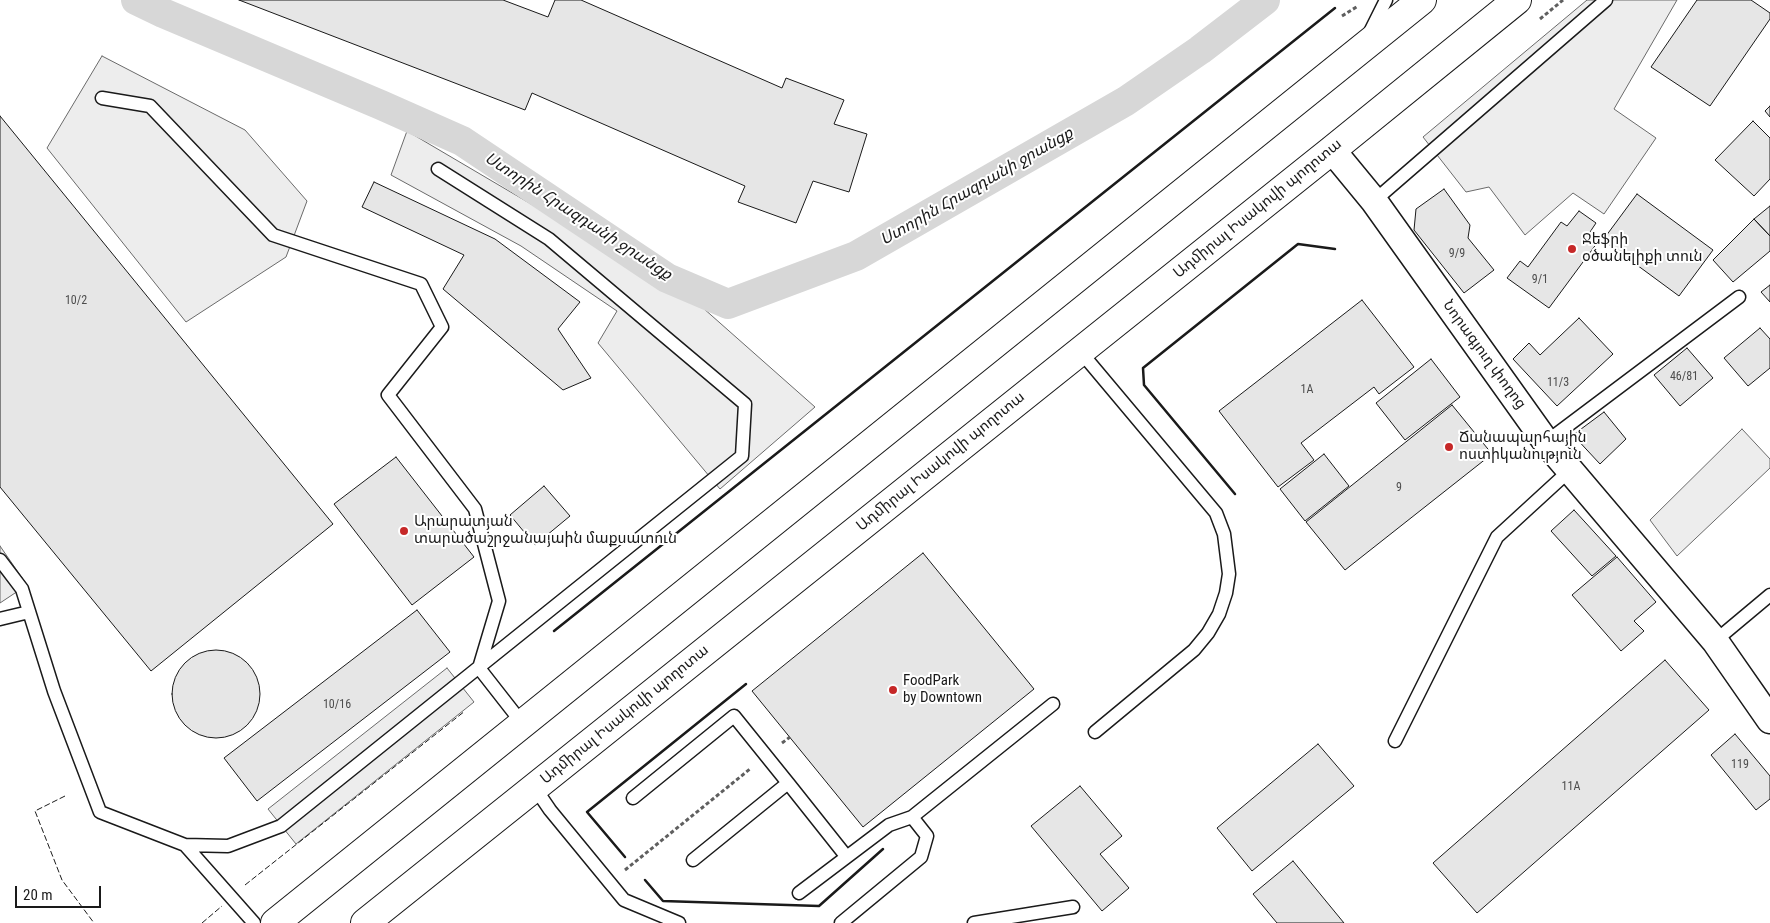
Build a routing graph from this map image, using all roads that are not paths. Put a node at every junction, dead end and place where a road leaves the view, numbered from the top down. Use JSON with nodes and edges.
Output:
{"nodes":[{"id":1,"x":1386,"y":0,"type":"edge"},
{"id":2,"x":1422,"y":0,"type":"edge"},
{"id":3,"x":1517,"y":0,"type":"edge"},
{"id":4,"x":1606,"y":0,"type":"edge"},
{"id":5,"x":1363,"y":47,"type":"junction"},
{"id":6,"x":102,"y":98,"type":"dead end"},
{"id":7,"x":1332,"y":150,"type":"junction"},
{"id":8,"x":438,"y":169,"type":"dead end"},
{"id":9,"x":1374,"y":201,"type":"junction"},
{"id":10,"x":1739,"y":297,"type":"dead end"},
{"id":11,"x":1080,"y":351,"type":"junction"},
{"id":12,"x":1546,"y":442,"type":"junction"},
{"id":13,"x":1570,"y":471,"type":"junction"},
{"id":14,"x":0,"y":560,"type":"edge"},
{"id":15,"x":1770,"y":595,"type":"edge"},
{"id":16,"x":29,"y":612,"type":"junction"},
{"id":17,"x":0,"y":620,"type":"edge"},
{"id":18,"x":1715,"y":642,"type":"junction"},
{"id":19,"x":479,"y":668,"type":"junction"},
{"id":20,"x":1053,"y":704,"type":"dead end"},
{"id":21,"x":1770,"y":720,"type":"edge"},
{"id":22,"x":522,"y":723,"type":"junction"},
{"id":23,"x":1095,"y":732,"type":"dead end"},
{"id":24,"x":1396,"y":741,"type":"dead end"},
{"id":25,"x":788,"y":783,"type":"junction"},
{"id":26,"x":534,"y":788,"type":"junction"},
{"id":27,"x":633,"y":798,"type":"dead end"},
{"id":28,"x":912,"y":817,"type":"junction"},
{"id":29,"x":185,"y":846,"type":"junction"},
{"id":30,"x":846,"y":856,"type":"junction"},
{"id":31,"x":693,"y":860,"type":"dead end"},
{"id":32,"x":799,"y":892,"type":"dead end"},
{"id":33,"x":1073,"y":907,"type":"dead end"},
{"id":34,"x":254,"y":923,"type":"edge"},
{"id":35,"x":274,"y":923,"type":"edge"},
{"id":36,"x":365,"y":923,"type":"edge"},
{"id":37,"x":679,"y":923,"type":"edge"},
{"id":38,"x":841,"y":923,"type":"edge"},
{"id":39,"x":974,"y":923,"type":"edge"}],
"edges":[{"from":1,"to":5,"type":"lane"},
{"from":2,"to":5,"type":"highway"},
{"from":3,"to":7,"type":"highway","name":"Ադմիրալ Իսակովի պողոտա"},
{"from":4,"to":9,"type":"lane"},
{"from":5,"to":22,"type":"highway"},
{"from":6,"to":19,"type":"lane"},
{"from":7,"to":9,"type":"street","name":"Նորագյուղ փողոց"},
{"from":7,"to":11,"type":"highway","name":"Ադմիրալ Իսակովի պողոտա"},
{"from":8,"to":19,"type":"lane"},
{"from":9,"to":12,"type":"street","name":"Նորագյուղ փողոց"},
{"from":10,"to":12,"type":"lane"},
{"from":11,"to":23,"type":"lane"},
{"from":11,"to":26,"type":"highway","name":"Ադմիրալ Իսակովի պողոտա"},
{"from":12,"to":13,"type":"street","name":"Նորագյուղ փողոց"},
{"from":13,"to":18,"type":"street","name":"Նորագյուղ փողոց"},
{"from":13,"to":24,"type":"lane"},
{"from":14,"to":16,"type":"lane"},
{"from":15,"to":18,"type":"lane"},
{"from":16,"to":17,"type":"lane"},
{"from":16,"to":29,"type":"lane"},
{"from":18,"to":21,"type":"street","name":"Նորագյուղ փողոց"},
{"from":19,"to":22,"type":"lane"},
{"from":19,"to":29,"type":"lane"},
{"from":20,"to":28,"type":"lane"},
{"from":22,"to":35,"type":"highway"},
{"from":25,"to":27,"type":"lane"},
{"from":25,"to":30,"type":"lane"},
{"from":25,"to":31,"type":"lane"},
{"from":26,"to":36,"type":"highway","name":"Ադմիրալ Իսակովի պողոտա"},
{"from":26,"to":37,"type":"lane"},
{"from":28,"to":30,"type":"lane"},
{"from":28,"to":38,"type":"lane"},
{"from":29,"to":34,"type":"lane"},
{"from":30,"to":32,"type":"lane"},
{"from":33,"to":39,"type":"lane"}]}
